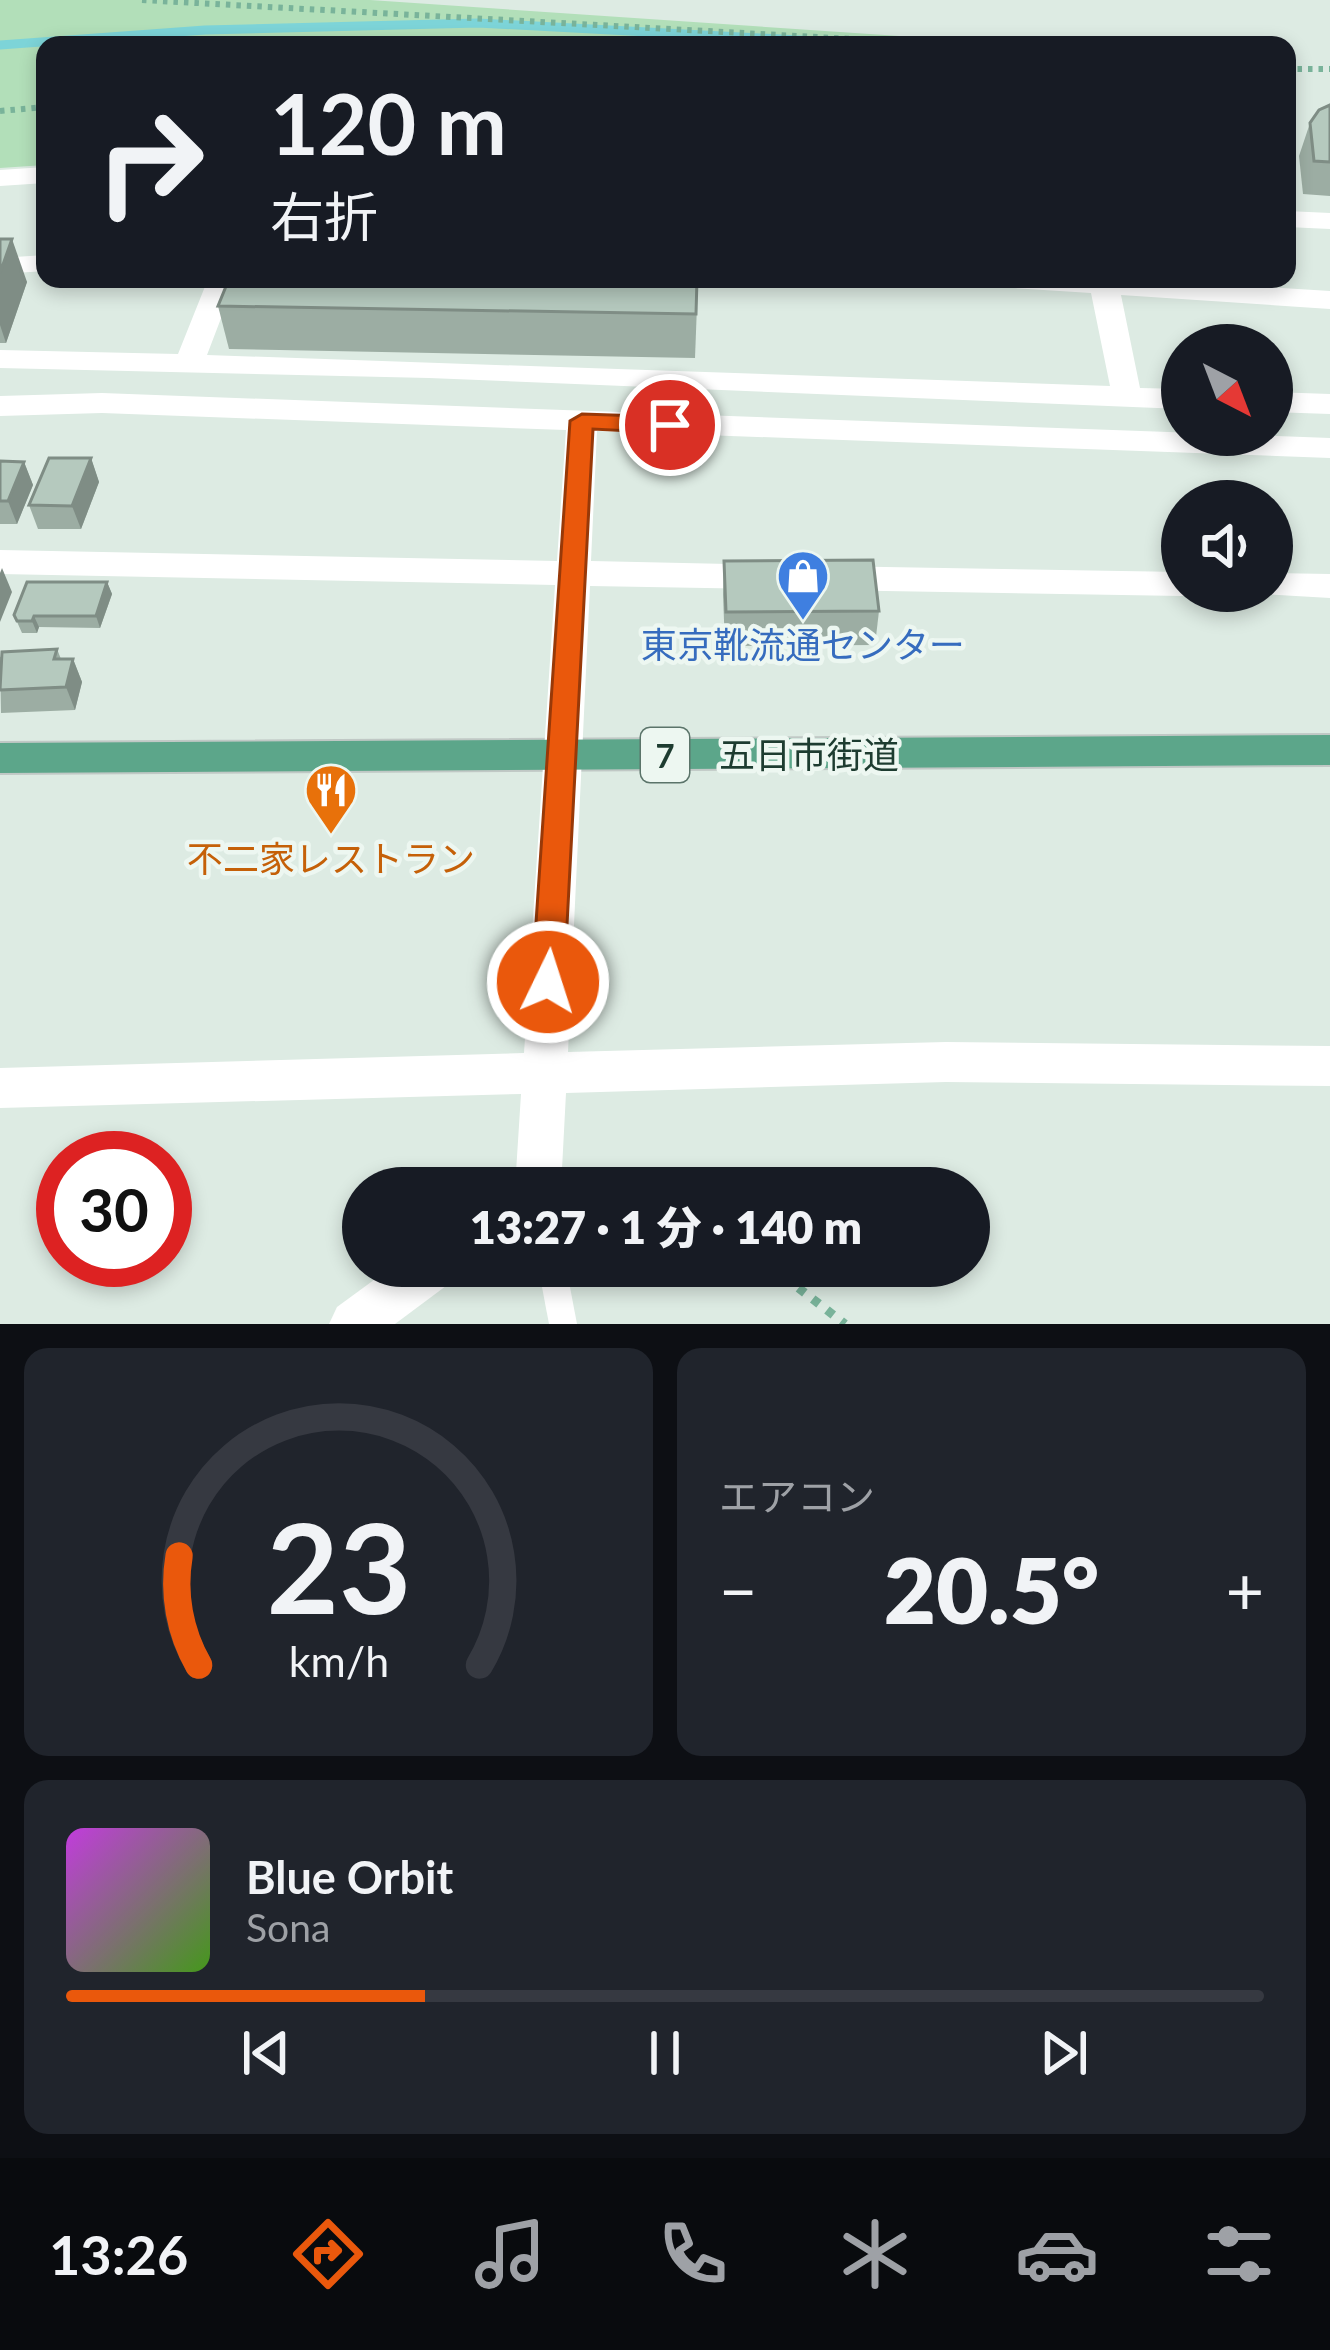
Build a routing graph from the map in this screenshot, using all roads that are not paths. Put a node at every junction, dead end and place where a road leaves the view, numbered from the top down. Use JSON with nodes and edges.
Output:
{"nodes":[{"id":1,"x":36,"y":176,"type":"edge"},
{"id":2,"x":0,"y":178,"type":"edge"},
{"id":3,"x":1296,"y":219,"type":"edge"},
{"id":4,"x":1330,"y":220,"type":"edge"},
{"id":5,"x":36,"y":264,"type":"edge"},
{"id":6,"x":0,"y":266,"type":"edge"},
{"id":7,"x":218,"y":288,"type":"edge"},
{"id":8,"x":1105,"y":288,"type":"edge"},
{"id":9,"x":1194,"y":288,"type":"edge"},
{"id":10,"x":1330,"y":300,"type":"edge"},
{"id":11,"x":0,"y":359,"type":"edge"},
{"id":12,"x":190,"y":361,"type":"junction"},
{"id":13,"x":1127,"y":398,"type":"junction"},
{"id":14,"x":1161,"y":399,"type":"edge"},
{"id":15,"x":1293,"y":403,"type":"edge"},
{"id":16,"x":1330,"y":404,"type":"edge"},
{"id":17,"x":0,"y":406,"type":"edge"},
{"id":18,"x":582,"y":421,"type":"junction"},
{"id":19,"x":1330,"y":448,"type":"edge"},
{"id":20,"x":0,"y":562,"type":"edge"},
{"id":21,"x":572,"y":574,"type":"junction"},
{"id":22,"x":1161,"y":584,"type":"edge"},
{"id":23,"x":1293,"y":585,"type":"edge"},
{"id":24,"x":1330,"y":586,"type":"edge"},
{"id":25,"x":1330,"y":750,"type":"edge"},
{"id":26,"x":562,"y":756,"type":"junction"},
{"id":27,"x":0,"y":758,"type":"edge"},
{"id":28,"x":1330,"y":1066,"type":"edge"},
{"id":29,"x":543,"y":1072,"type":"junction"},
{"id":30,"x":0,"y":1088,"type":"edge"},
{"id":31,"x":539,"y":1167,"type":"edge"},
{"id":32,"x":404,"y":1287,"type":"edge"},
{"id":33,"x":556,"y":1287,"type":"edge"},
{"id":34,"x":354,"y":1324,"type":"edge"},
{"id":35,"x":563,"y":1324,"type":"edge"}],
"edges":[{"from":1,"to":2,"type":"street"},
{"from":3,"to":4,"type":"street"},
{"from":5,"to":6,"type":"street"},
{"from":7,"to":12,"type":"street"},
{"from":8,"to":13,"type":"street"},
{"from":9,"to":10,"type":"street"},
{"from":11,"to":12,"type":"street"},
{"from":12,"to":13,"type":"street"},
{"from":13,"to":14,"type":"street"},
{"from":15,"to":16,"type":"street"},
{"from":17,"to":18,"type":"street"},
{"from":18,"to":19,"type":"street"},
{"from":18,"to":21,"type":"street"},
{"from":20,"to":21,"type":"street"},
{"from":21,"to":22,"type":"street"},
{"from":21,"to":26,"type":"street"},
{"from":23,"to":24,"type":"street"},
{"from":25,"to":26,"type":"main road","name":"五日市街道","number":"7"},
{"from":26,"to":27,"type":"main road","name":"五日市街道","number":"7"},
{"from":26,"to":29,"type":"street"},
{"from":28,"to":29,"type":"street"},
{"from":29,"to":30,"type":"street"},
{"from":29,"to":31,"type":"street"},
{"from":32,"to":34,"type":"street"},
{"from":33,"to":35,"type":"lane"}]}
